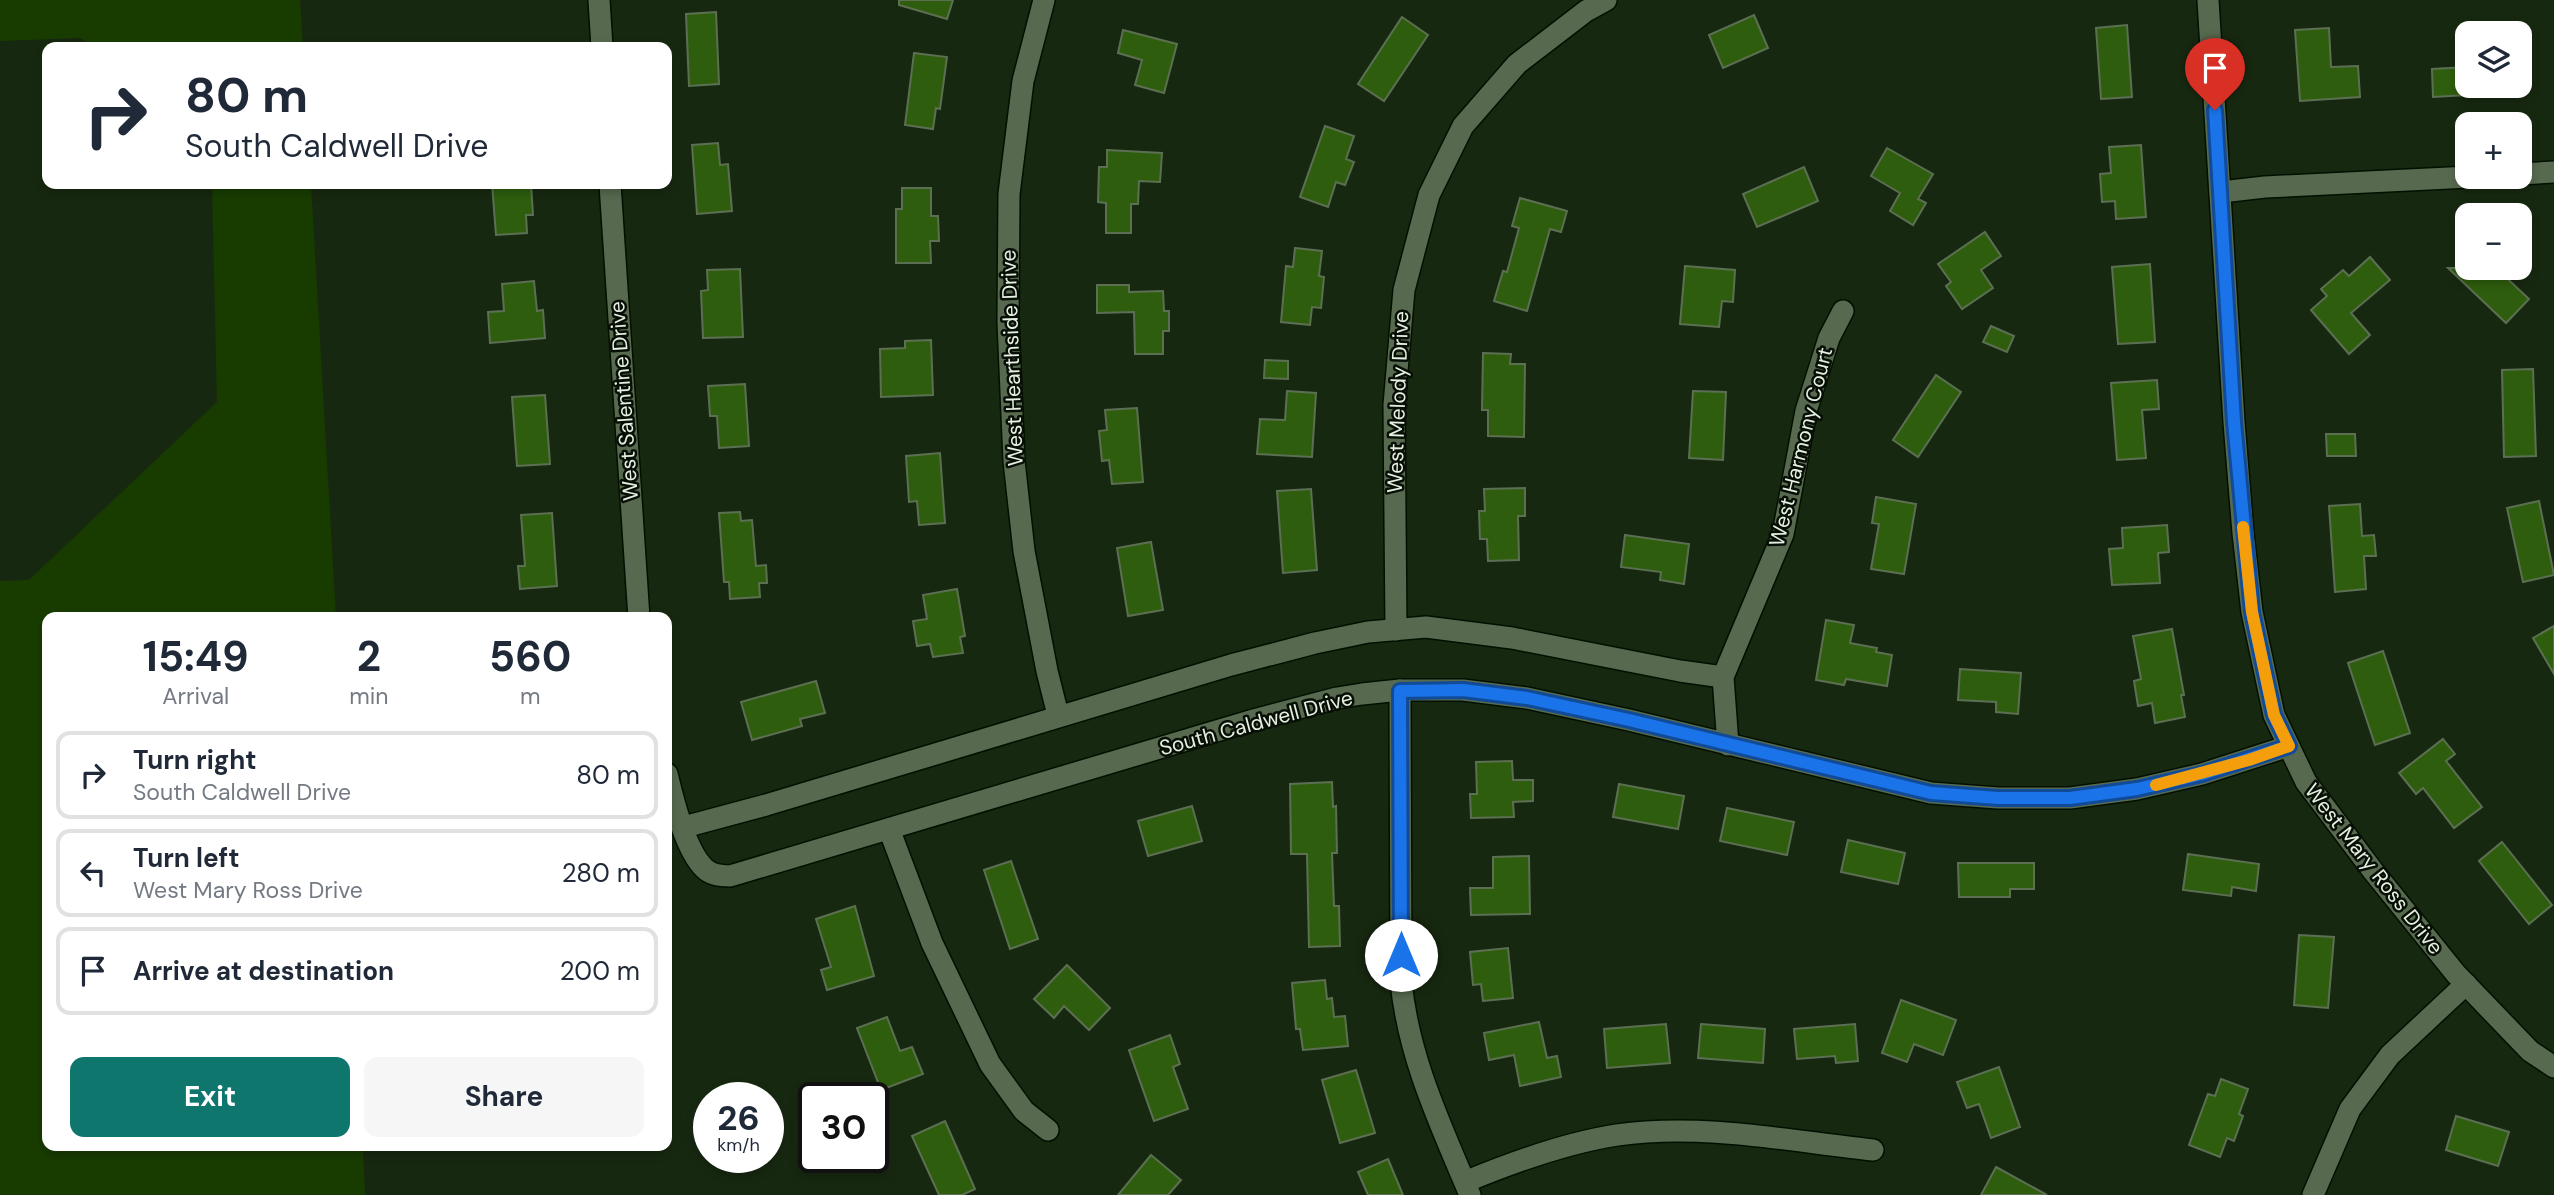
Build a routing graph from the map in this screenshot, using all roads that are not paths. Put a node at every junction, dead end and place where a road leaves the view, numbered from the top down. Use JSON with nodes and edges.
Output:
{"nodes":[{"id":1,"x":599,"y":0,"type":"edge"},
{"id":2,"x":1044,"y":0,"type":"edge"},
{"id":3,"x":1606,"y":0,"type":"edge"},
{"id":4,"x":2208,"y":0,"type":"edge"},
{"id":5,"x":602,"y":42,"type":"edge"},
{"id":6,"x":2554,"y":172,"type":"edge"},
{"id":7,"x":2532,"y":173,"type":"edge"},
{"id":8,"x":2455,"y":178,"type":"edge"},
{"id":9,"x":610,"y":189,"type":"edge"},
{"id":10,"x":2221,"y":192,"type":"junction"},
{"id":11,"x":1843,"y":311,"type":"dead end"},
{"id":12,"x":639,"y":612,"type":"edge"},
{"id":13,"x":1396,"y":629,"type":"junction"},
{"id":14,"x":1723,"y":677,"type":"junction"},
{"id":15,"x":1400,"y":691,"type":"junction"},
{"id":16,"x":1058,"y":715,"type":"junction"},
{"id":17,"x":1728,"y":745,"type":"junction"},
{"id":18,"x":2289,"y":746,"type":"junction"},
{"id":19,"x":672,"y":790,"type":"edge"},
{"id":20,"x":684,"y":827,"type":"junction"},
{"id":21,"x":889,"y":829,"type":"junction"},
{"id":22,"x":2466,"y":984,"type":"junction"},
{"id":23,"x":2554,"y":1067,"type":"edge"},
{"id":24,"x":1048,"y":1130,"type":"dead end"},
{"id":25,"x":1873,"y":1150,"type":"dead end"},
{"id":26,"x":1467,"y":1189,"type":"edge"},
{"id":27,"x":2313,"y":1195,"type":"edge"}],
"edges":[{"from":1,"to":5,"type":"street"},
{"from":2,"to":16,"type":"street","name":"West Hearthside Drive"},
{"from":3,"to":13,"type":"street","name":"West Melody Drive"},
{"from":4,"to":10,"type":"street","name":"West Mary Ross Drive"},
{"from":6,"to":7,"type":"street"},
{"from":8,"to":10,"type":"street"},
{"from":9,"to":12,"type":"street","name":"West Salentine Drive"},
{"from":10,"to":18,"type":"street","name":"West Mary Ross Drive"},
{"from":11,"to":14,"type":"street","name":"West Harmony Court"},
{"from":13,"to":14,"type":"street"},
{"from":13,"to":16,"type":"street"},
{"from":14,"to":17,"type":"street","name":"West Harmony Court"},
{"from":15,"to":17,"type":"street","name":"South Caldwell Drive"},
{"from":15,"to":21,"type":"street","name":"South Caldwell Drive"},
{"from":15,"to":26,"type":"street"},
{"from":16,"to":20,"type":"street"},
{"from":17,"to":18,"type":"street","name":"South Caldwell Drive"},
{"from":18,"to":22,"type":"street","name":"West Mary Ross Drive"},
{"from":19,"to":20,"type":"street"},
{"from":20,"to":21,"type":"street","name":"South Caldwell Drive"},
{"from":21,"to":24,"type":"street"},
{"from":22,"to":23,"type":"street","name":"West Mary Ross Drive"},
{"from":22,"to":27,"type":"street"},
{"from":25,"to":26,"type":"street"}]}
